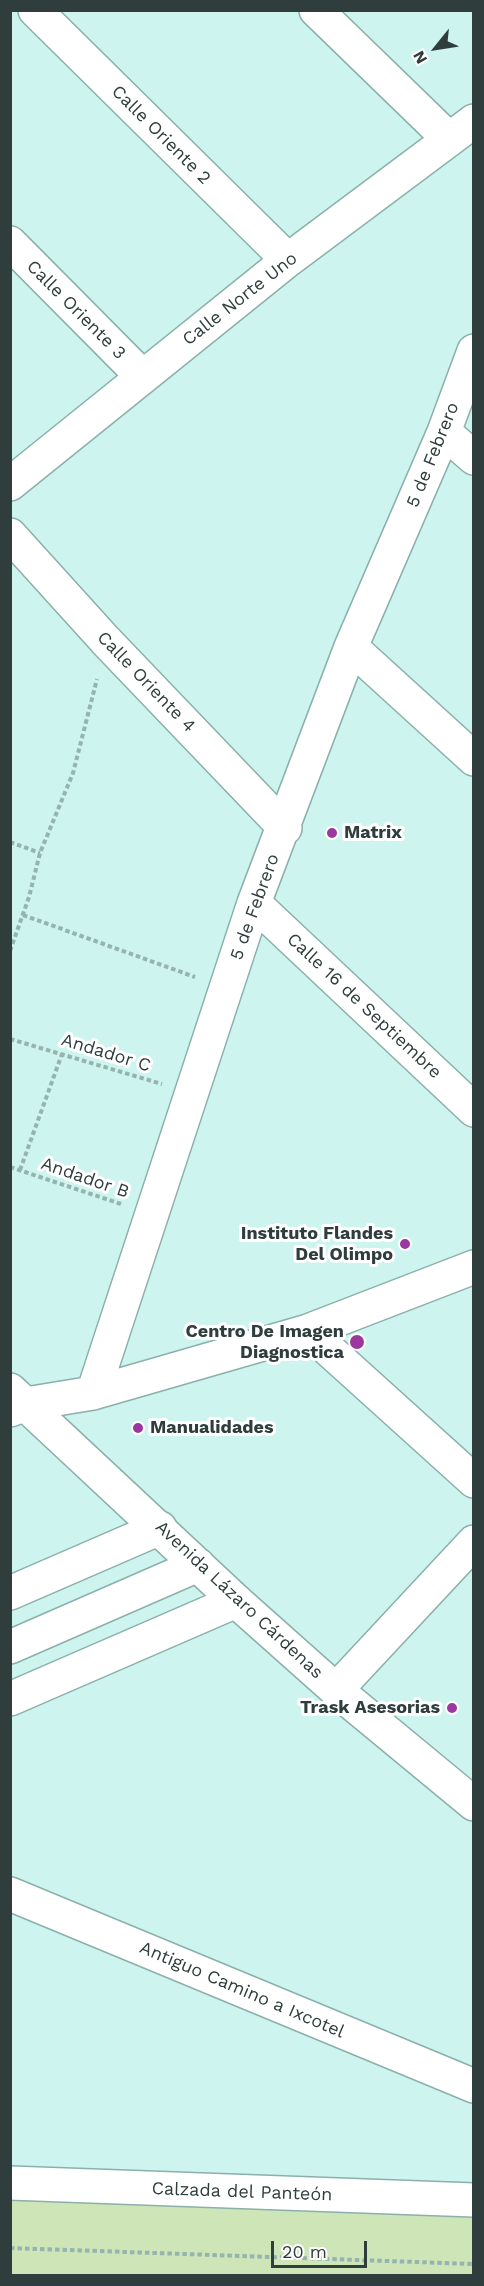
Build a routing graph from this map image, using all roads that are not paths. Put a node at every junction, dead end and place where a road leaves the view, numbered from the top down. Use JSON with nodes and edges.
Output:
{"nodes":[{"id":1,"x":34,"y":10,"type":"edge"},
{"id":2,"x":316,"y":10,"type":"edge"},
{"id":3,"x":461,"y":130,"type":"edge"},
{"id":4,"x":10,"y":243,"type":"edge"},
{"id":5,"x":288,"y":260,"type":"junction"},
{"id":6,"x":474,"y":351,"type":"edge"},
{"id":7,"x":142,"y":376,"type":"junction"},
{"id":8,"x":444,"y":432,"type":"junction"},
{"id":9,"x":474,"y":458,"type":"edge"},
{"id":10,"x":10,"y":484,"type":"edge"},
{"id":11,"x":10,"y":535,"type":"edge"},
{"id":12,"x":351,"y":646,"type":"junction"},
{"id":13,"x":474,"y":759,"type":"edge"},
{"id":14,"x":285,"y":828,"type":"junction"},
{"id":15,"x":254,"y":903,"type":"junction"},
{"id":16,"x":474,"y":1110,"type":"edge"},
{"id":17,"x":474,"y":1267,"type":"edge"},
{"id":18,"x":308,"y":1331,"type":"junction"},
{"id":19,"x":93,"y":1393,"type":"junction"},
{"id":20,"x":16,"y":1401,"type":"edge"},
{"id":21,"x":474,"y":1481,"type":"edge"},
{"id":22,"x":160,"y":1528,"type":"junction"},
{"id":23,"x":474,"y":1542,"type":"edge"},
{"id":24,"x":198,"y":1565,"type":"junction"},
{"id":25,"x":10,"y":1593,"type":"edge"},
{"id":26,"x":236,"y":1600,"type":"junction"},
{"id":27,"x":10,"y":1647,"type":"edge"},
{"id":28,"x":336,"y":1690,"type":"junction"},
{"id":29,"x":10,"y":1698,"type":"edge"},
{"id":30,"x":474,"y":1804,"type":"edge"},
{"id":31,"x":10,"y":1893,"type":"edge"},
{"id":32,"x":474,"y":2086,"type":"edge"},
{"id":33,"x":10,"y":2183,"type":"edge"},
{"id":34,"x":474,"y":2200,"type":"edge"}],
"edges":[{"from":1,"to":5,"type":"street","name":"Calle Oriente 2"},
{"from":2,"to":3,"type":"street"},
{"from":3,"to":5,"type":"street","name":"Calle Norte Uno"},
{"from":4,"to":7,"type":"street","name":"Calle Oriente 3"},
{"from":5,"to":7,"type":"street","name":"Calle Norte Uno"},
{"from":6,"to":8,"type":"street","name":"5 de Febrero"},
{"from":7,"to":10,"type":"street","name":"Calle Norte Uno"},
{"from":8,"to":9,"type":"street"},
{"from":8,"to":12,"type":"street","name":"5 de Febrero"},
{"from":11,"to":14,"type":"street","name":"Calle Oriente 4"},
{"from":12,"to":13,"type":"street"},
{"from":12,"to":14,"type":"street","name":"5 de Febrero"},
{"from":14,"to":15,"type":"street","name":"5 de Febrero"},
{"from":15,"to":16,"type":"street","name":"Calle 16 de Septiembre"},
{"from":15,"to":19,"type":"street","name":"5 de Febrero"},
{"from":17,"to":18,"type":"street"},
{"from":18,"to":19,"type":"street"},
{"from":18,"to":21,"type":"street"},
{"from":19,"to":20,"type":"street"},
{"from":20,"to":22,"type":"street","name":"Avenida Lázaro Cárdenas"},
{"from":22,"to":24,"type":"street","name":"Avenida Lázaro Cárdenas"},
{"from":22,"to":25,"type":"street"},
{"from":23,"to":28,"type":"street"},
{"from":24,"to":26,"type":"street","name":"Avenida Lázaro Cárdenas"},
{"from":24,"to":27,"type":"street"},
{"from":26,"to":28,"type":"street","name":"Avenida Lázaro Cárdenas"},
{"from":26,"to":29,"type":"street"},
{"from":28,"to":30,"type":"street","name":"Avenida Lázaro Cárdenas"},
{"from":31,"to":32,"type":"street","name":"Antiguo Camino a Ixcotel"},
{"from":33,"to":34,"type":"street","name":"Calzada del Panteón"}]}
